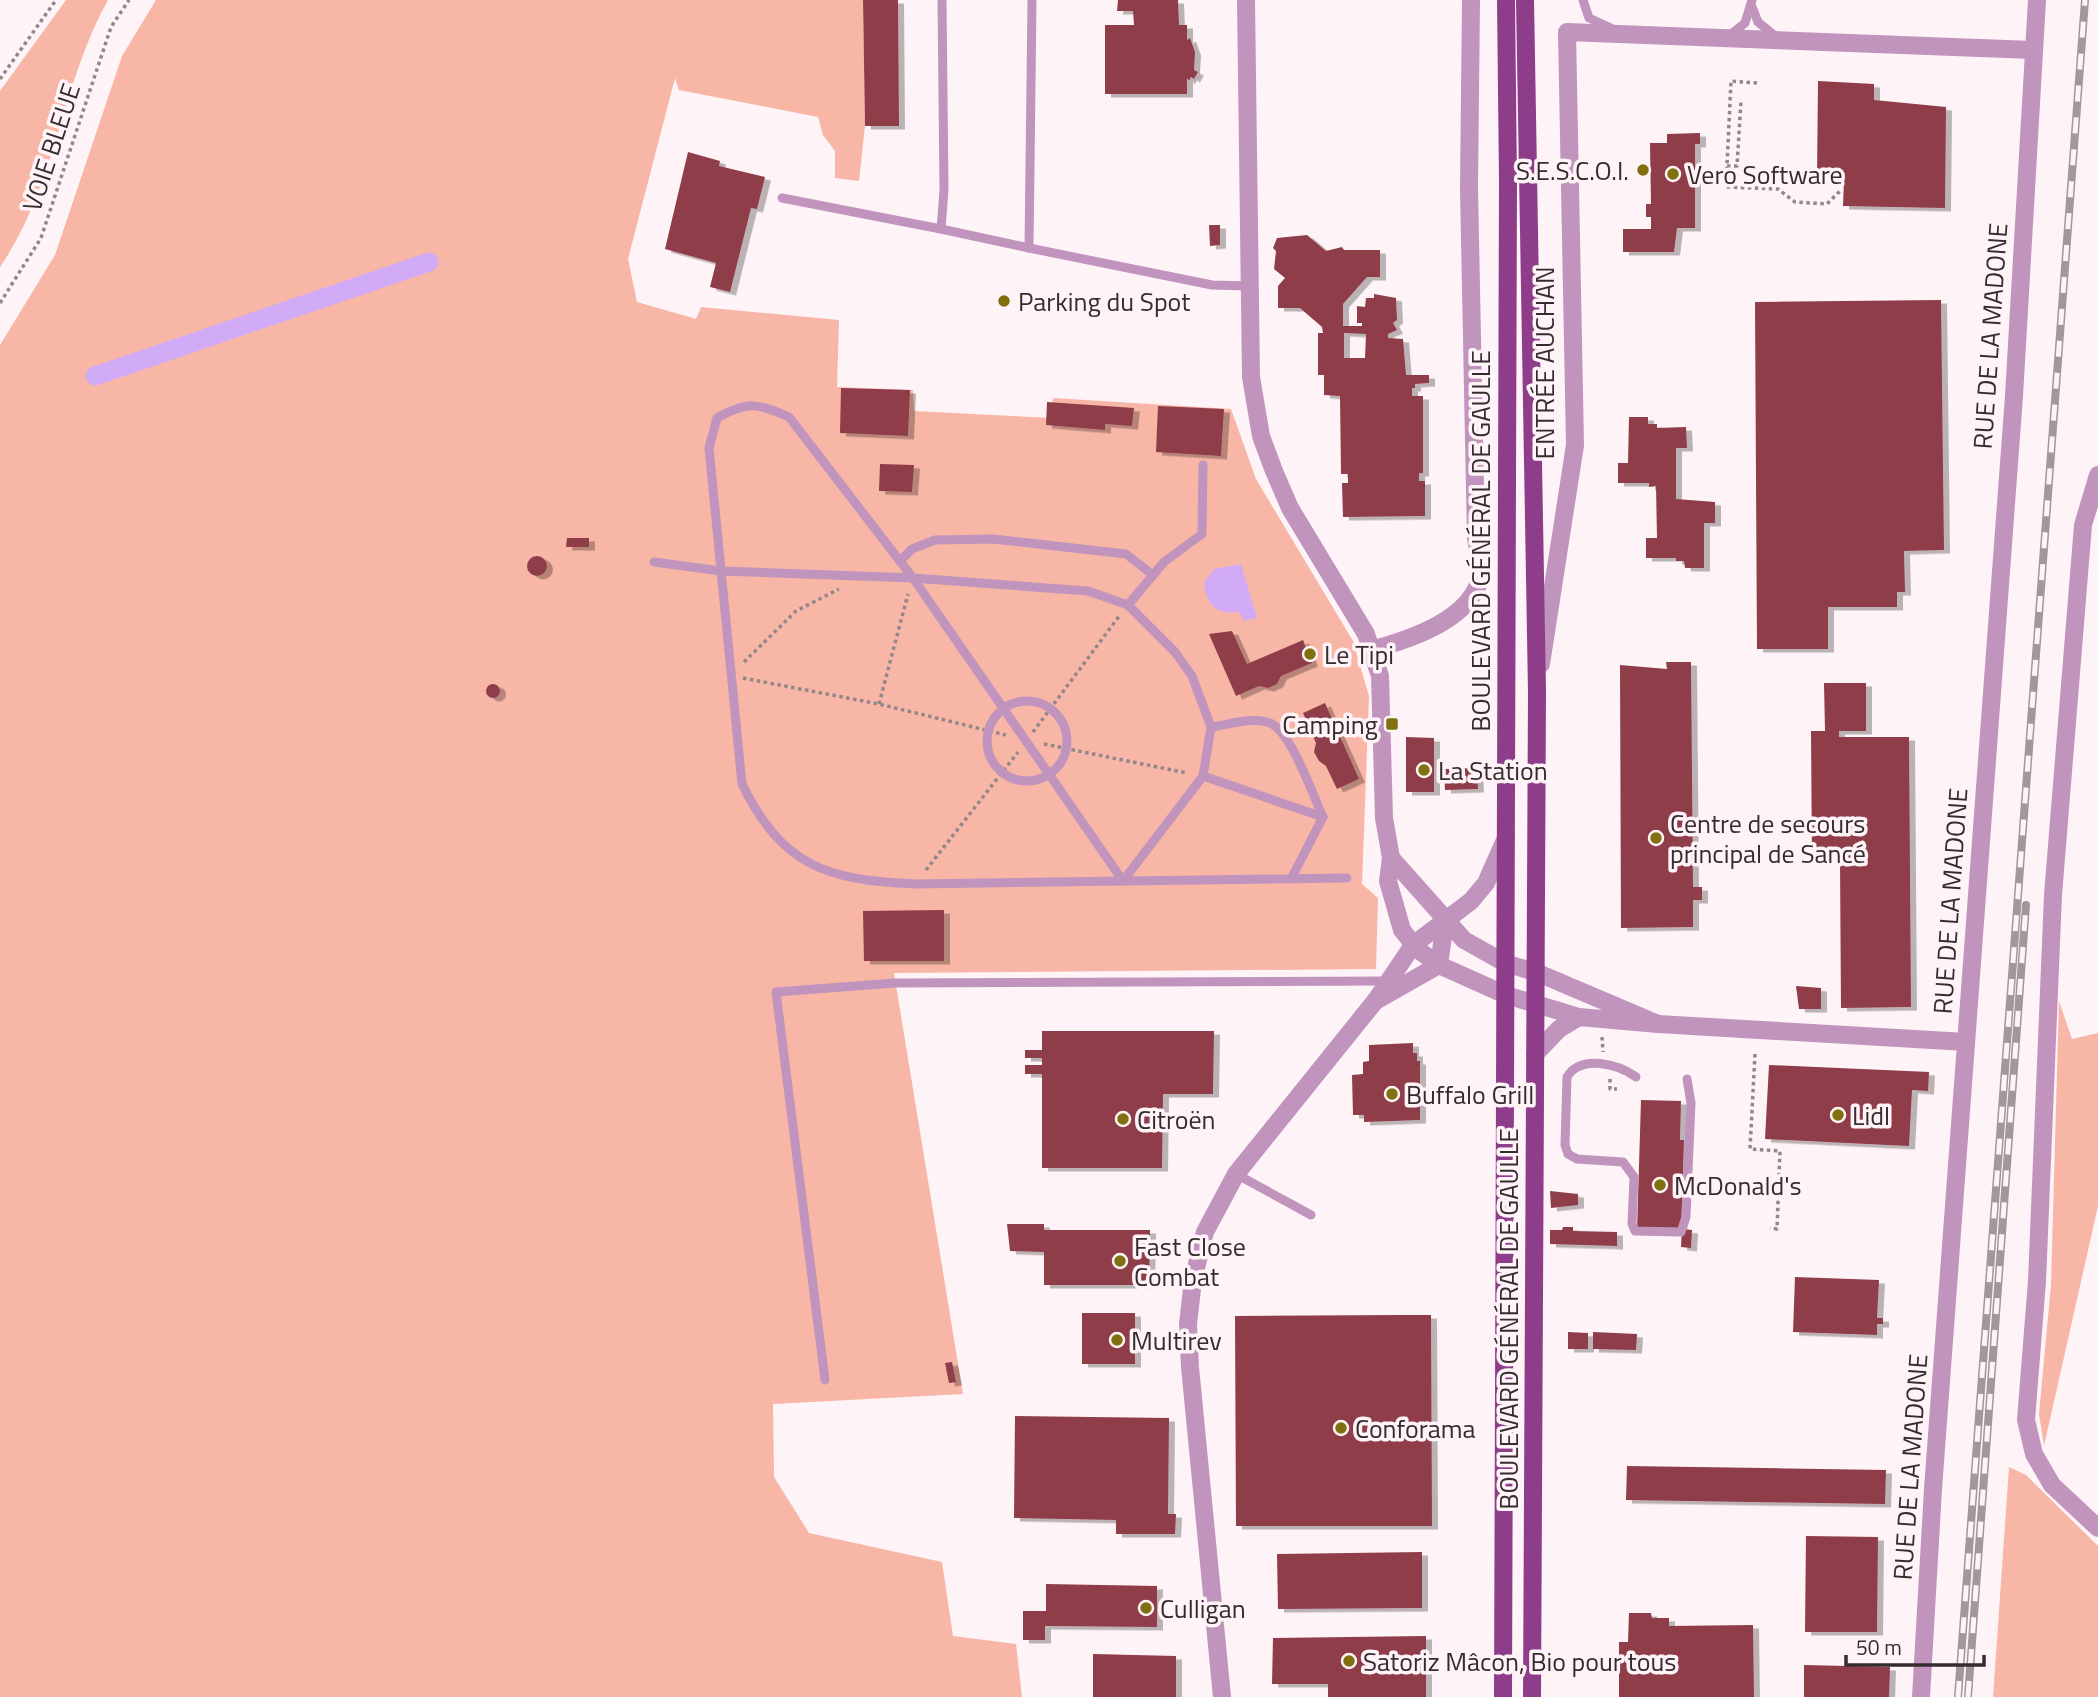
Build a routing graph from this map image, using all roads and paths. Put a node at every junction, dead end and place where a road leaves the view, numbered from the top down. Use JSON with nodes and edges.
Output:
{"nodes":[{"id":1,"x":56,"y":0,"type":"edge"},
{"id":2,"x":130,"y":0,"type":"edge"},
{"id":3,"x":942,"y":0,"type":"edge"},
{"id":4,"x":1031,"y":0,"type":"edge"},
{"id":5,"x":1246,"y":0,"type":"edge"},
{"id":6,"x":1471,"y":0,"type":"edge"},
{"id":7,"x":1506,"y":0,"type":"edge"},
{"id":8,"x":1525,"y":0,"type":"edge"},
{"id":9,"x":1583,"y":0,"type":"edge"},
{"id":10,"x":2037,"y":0,"type":"edge"},
{"id":11,"x":1752,"y":3,"type":"edge"},
{"id":12,"x":1632,"y":34,"type":"junction"},
{"id":13,"x":1725,"y":38,"type":"junction"},
{"id":14,"x":1783,"y":41,"type":"junction"},
{"id":15,"x":2032,"y":50,"type":"junction"},
{"id":16,"x":0,"y":79,"type":"edge"},
{"id":17,"x":1757,"y":83,"type":"dead end"},
{"id":18,"x":1741,"y":102,"type":"dead end"},
{"id":19,"x":1727,"y":166,"type":"junction"},
{"id":20,"x":1840,"y":191,"type":"dead end"},
{"id":21,"x":782,"y":198,"type":"dead end"},
{"id":22,"x":941,"y":229,"type":"junction"},
{"id":23,"x":1029,"y":248,"type":"junction"},
{"id":24,"x":1250,"y":286,"type":"junction"},
{"id":25,"x":0,"y":303,"type":"edge"},
{"id":26,"x":1203,"y":465,"type":"dead end"},
{"id":27,"x":2098,"y":475,"type":"edge"},
{"id":28,"x":900,"y":561,"type":"junction"},
{"id":29,"x":654,"y":562,"type":"dead end"},
{"id":30,"x":721,"y":571,"type":"junction"},
{"id":31,"x":1153,"y":575,"type":"junction"},
{"id":32,"x":913,"y":578,"type":"junction"},
{"id":33,"x":850,"y":583,"type":"dead end"},
{"id":34,"x":1128,"y":605,"type":"junction"},
{"id":35,"x":1371,"y":650,"type":"junction"},
{"id":36,"x":730,"y":675,"type":"junction"},
{"id":37,"x":1537,"y":692,"type":"junction"},
{"id":38,"x":878,"y":704,"type":"junction"},
{"id":39,"x":1004,"y":708,"type":"junction"},
{"id":40,"x":1211,"y":727,"type":"junction"},
{"id":41,"x":988,"y":731,"type":"junction"},
{"id":42,"x":1026,"y":740,"type":"junction"},
{"id":43,"x":1066,"y":749,"type":"junction"},
{"id":44,"x":1049,"y":774,"type":"junction"},
{"id":45,"x":1203,"y":776,"type":"junction"},
{"id":46,"x":1322,"y":817,"type":"junction"},
{"id":47,"x":1506,"y":837,"type":"junction"},
{"id":48,"x":1391,"y":858,"type":"junction"},
{"id":49,"x":1347,"y":878,"type":"dead end"},
{"id":50,"x":1291,"y":879,"type":"junction"},
{"id":51,"x":1123,"y":881,"type":"junction"},
{"id":52,"x":1445,"y":922,"type":"junction"},
{"id":53,"x":1413,"y":945,"type":"junction"},
{"id":54,"x":1505,"y":963,"type":"junction"},
{"id":55,"x":1439,"y":965,"type":"junction"},
{"id":56,"x":1538,"y":973,"type":"junction"},
{"id":57,"x":1389,"y":981,"type":"junction"},
{"id":58,"x":1506,"y":995,"type":"junction"},
{"id":59,"x":1376,"y":1000,"type":"junction"},
{"id":60,"x":1537,"y":1004,"type":"junction"},
{"id":61,"x":1579,"y":1017,"type":"junction"},
{"id":62,"x":1658,"y":1024,"type":"junction"},
{"id":63,"x":1590,"y":1036,"type":"dead end"},
{"id":64,"x":1966,"y":1042,"type":"junction"},
{"id":65,"x":1535,"y":1054,"type":"junction"},
{"id":66,"x":1755,"y":1054,"type":"dead end"},
{"id":67,"x":1602,"y":1061,"type":"dead end"},
{"id":68,"x":1636,"y":1077,"type":"dead end"},
{"id":69,"x":1687,"y":1079,"type":"dead end"},
{"id":70,"x":1236,"y":1174,"type":"junction"},
{"id":71,"x":1311,"y":1215,"type":"dead end"},
{"id":72,"x":1770,"y":1228,"type":"dead end"},
{"id":73,"x":825,"y":1380,"type":"dead end"},
{"id":74,"x":2098,"y":1528,"type":"edge"},
{"id":75,"x":1222,"y":1697,"type":"edge"},
{"id":76,"x":1503,"y":1697,"type":"edge"},
{"id":77,"x":1532,"y":1697,"type":"edge"},
{"id":78,"x":1921,"y":1697,"type":"edge"}],
"edges":[{"from":1,"to":16,"type":"path"},
{"from":2,"to":25,"type":"path","name":"VOIE BLEUE"},
{"from":3,"to":22,"type":"lane"},
{"from":4,"to":23,"type":"lane"},
{"from":5,"to":24,"type":"street"},
{"from":6,"to":35,"type":"street"},
{"from":7,"to":47,"type":"main road","name":"BOULEVARD GÉNÉRAL DE GAULLE"},
{"from":8,"to":37,"type":"main road","name":"BOULEVARD GÉNÉRAL DE GAULLE"},
{"from":9,"to":12,"type":"lane"},
{"from":10,"to":15,"type":"street","name":"RUE DE LA MADONE"},
{"from":11,"to":13,"type":"lane"},
{"from":11,"to":14,"type":"lane"},
{"from":12,"to":13,"type":"street"},
{"from":12,"to":37,"type":"street","name":"ENTRÉE AUCHAN"},
{"from":13,"to":14,"type":"street"},
{"from":14,"to":15,"type":"street"},
{"from":15,"to":64,"type":"street","name":"RUE DE LA MADONE"},
{"from":17,"to":19,"type":"path"},
{"from":18,"to":19,"type":"path"},
{"from":19,"to":20,"type":"path"},
{"from":21,"to":22,"type":"lane"},
{"from":22,"to":23,"type":"lane"},
{"from":23,"to":24,"type":"lane"},
{"from":24,"to":35,"type":"street"},
{"from":26,"to":31,"type":"lane"},
{"from":27,"to":74,"type":"street"},
{"from":28,"to":30,"type":"lane"},
{"from":28,"to":31,"type":"lane"},
{"from":28,"to":32,"type":"lane"},
{"from":29,"to":30,"type":"lane"},
{"from":30,"to":32,"type":"lane"},
{"from":30,"to":36,"type":"lane"},
{"from":31,"to":34,"type":"lane"},
{"from":32,"to":34,"type":"lane"},
{"from":32,"to":38,"type":"path"},
{"from":32,"to":39,"type":"lane"},
{"from":33,"to":36,"type":"path"},
{"from":34,"to":40,"type":"lane"},
{"from":35,"to":48,"type":"street"},
{"from":36,"to":38,"type":"path"},
{"from":36,"to":51,"type":"lane"},
{"from":37,"to":56,"type":"main road","name":"BOULEVARD GÉNÉRAL DE GAULLE"},
{"from":38,"to":41,"type":"path"},
{"from":39,"to":41,"type":"lane"},
{"from":39,"to":42,"type":"lane"},
{"from":39,"to":43,"type":"lane"},
{"from":40,"to":45,"type":"lane"},
{"from":40,"to":46,"type":"lane"},
{"from":41,"to":42,"type":"path"},
{"from":41,"to":44,"type":"lane"},
{"from":42,"to":43,"type":"path"},
{"from":42,"to":44,"type":"lane"},
{"from":43,"to":44,"type":"lane"},
{"from":43,"to":45,"type":"path"},
{"from":44,"to":51,"type":"lane"},
{"from":45,"to":46,"type":"lane"},
{"from":45,"to":51,"type":"lane"},
{"from":46,"to":50,"type":"lane"},
{"from":47,"to":52,"type":"street"},
{"from":47,"to":54,"type":"main road","name":"BOULEVARD GÉNÉRAL DE GAULLE"},
{"from":48,"to":52,"type":"street"},
{"from":48,"to":53,"type":"street"},
{"from":49,"to":50,"type":"lane"},
{"from":50,"to":51,"type":"lane"},
{"from":52,"to":53,"type":"street"},
{"from":52,"to":54,"type":"street"},
{"from":52,"to":55,"type":"street"},
{"from":53,"to":55,"type":"street"},
{"from":53,"to":57,"type":"street"},
{"from":54,"to":56,"type":"street"},
{"from":54,"to":58,"type":"main road","name":"BOULEVARD GÉNÉRAL DE GAULLE"},
{"from":55,"to":58,"type":"street"},
{"from":55,"to":59,"type":"street"},
{"from":56,"to":60,"type":"main road","name":"BOULEVARD GÉNÉRAL DE GAULLE"},
{"from":56,"to":62,"type":"street"},
{"from":57,"to":59,"type":"street"},
{"from":57,"to":73,"type":"lane"},
{"from":58,"to":60,"type":"street"},
{"from":58,"to":76,"type":"main road","name":"BOULEVARD GÉNÉRAL DE GAULLE"},
{"from":59,"to":70,"type":"street"},
{"from":60,"to":61,"type":"street"},
{"from":60,"to":65,"type":"main road","name":"BOULEVARD GÉNÉRAL DE GAULLE"},
{"from":61,"to":62,"type":"street"},
{"from":61,"to":65,"type":"street"},
{"from":62,"to":64,"type":"street"},
{"from":63,"to":67,"type":"path"},
{"from":64,"to":78,"type":"street","name":"RUE DE LA MADONE"},
{"from":65,"to":77,"type":"main road","name":"BOULEVARD GÉNÉRAL DE GAULLE"},
{"from":66,"to":72,"type":"path"},
{"from":68,"to":69,"type":"lane"},
{"from":70,"to":71,"type":"lane"},
{"from":70,"to":75,"type":"street"}]}
